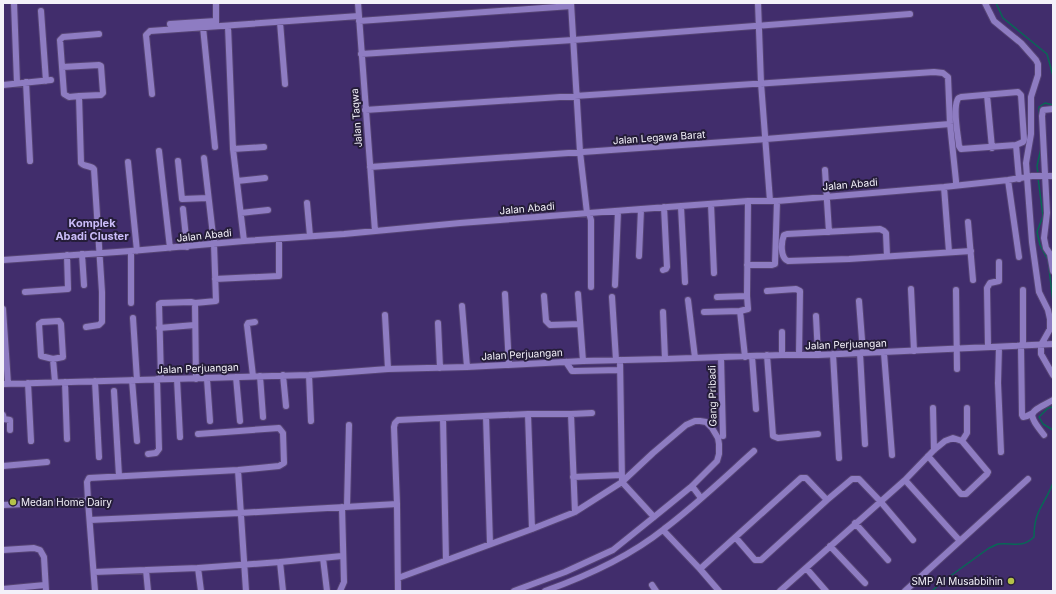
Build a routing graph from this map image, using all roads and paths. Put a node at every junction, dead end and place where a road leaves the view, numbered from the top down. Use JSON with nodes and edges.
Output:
{"nodes":[{"id":1,"x":14,"y":3,"type":"edge"},
{"id":2,"x":216,"y":3,"type":"edge"},
{"id":3,"x":358,"y":3,"type":"edge"},
{"id":4,"x":758,"y":3,"type":"edge"},
{"id":5,"x":985,"y":3,"type":"edge"},
{"id":6,"x":571,"y":4,"type":"edge"},
{"id":7,"x":41,"y":11,"type":"dead end"},
{"id":8,"x":910,"y":14,"type":"dead end"},
{"id":9,"x":359,"y":19,"type":"junction"},
{"id":10,"x":280,"y":22,"type":"junction"},
{"id":11,"x":216,"y":23,"type":"junction"},
{"id":12,"x":170,"y":24,"type":"dead end"},
{"id":13,"x":228,"y":26,"type":"junction"},
{"id":14,"x":758,"y":26,"type":"junction"},
{"id":15,"x":203,"y":27,"type":"junction"},
{"id":16,"x":99,"y":34,"type":"dead end"},
{"id":17,"x":574,"y":40,"type":"junction"},
{"id":18,"x":361,"y":54,"type":"junction"},
{"id":19,"x":62,"y":67,"type":"junction"},
{"id":20,"x":26,"y":82,"type":"junction"},
{"id":21,"x":17,"y":83,"type":"junction"},
{"id":22,"x":761,"y":83,"type":"junction"},
{"id":23,"x":285,"y":84,"type":"dead end"},
{"id":24,"x":3,"y":85,"type":"edge"},
{"id":25,"x":152,"y":94,"type":"dead end"},
{"id":26,"x":987,"y":95,"type":"junction"},
{"id":27,"x":79,"y":96,"type":"junction"},
{"id":28,"x":577,"y":96,"type":"junction"},
{"id":29,"x":1053,"y":109,"type":"edge"},
{"id":30,"x":365,"y":110,"type":"junction"},
{"id":31,"x":950,"y":124,"type":"junction"},
{"id":32,"x":766,"y":139,"type":"junction"},
{"id":33,"x":1016,"y":145,"type":"junction"},
{"id":34,"x":215,"y":147,"type":"dead end"},
{"id":35,"x":264,"y":147,"type":"dead end"},
{"id":36,"x":992,"y":148,"type":"junction"},
{"id":37,"x":233,"y":149,"type":"junction"},
{"id":38,"x":159,"y":151,"type":"dead end"},
{"id":39,"x":580,"y":152,"type":"junction"},
{"id":40,"x":204,"y":158,"type":"dead end"},
{"id":41,"x":30,"y":161,"type":"dead end"},
{"id":42,"x":178,"y":161,"type":"dead end"},
{"id":43,"x":128,"y":162,"type":"dead end"},
{"id":44,"x":370,"y":167,"type":"junction"},
{"id":45,"x":825,"y":170,"type":"dead end"},
{"id":46,"x":1044,"y":176,"type":"junction"},
{"id":47,"x":1053,"y":176,"type":"edge"},
{"id":48,"x":1029,"y":177,"type":"junction"},
{"id":49,"x":265,"y":178,"type":"dead end"},
{"id":50,"x":1018,"y":179,"type":"junction"},
{"id":51,"x":1008,"y":180,"type":"junction"},
{"id":52,"x":237,"y":181,"type":"junction"},
{"id":53,"x":956,"y":185,"type":"junction"},
{"id":54,"x":944,"y":187,"type":"junction"},
{"id":55,"x":827,"y":196,"type":"junction"},
{"id":56,"x":208,"y":198,"type":"junction"},
{"id":57,"x":773,"y":201,"type":"junction"},
{"id":58,"x":748,"y":202,"type":"junction"},
{"id":59,"x":307,"y":203,"type":"dead end"},
{"id":60,"x":711,"y":204,"type":"junction"},
{"id":61,"x":681,"y":206,"type":"junction"},
{"id":62,"x":664,"y":208,"type":"junction"},
{"id":63,"x":183,"y":209,"type":"dead end"},
{"id":64,"x":641,"y":209,"type":"junction"},
{"id":65,"x":268,"y":210,"type":"dead end"},
{"id":66,"x":618,"y":211,"type":"junction"},
{"id":67,"x":242,"y":213,"type":"junction"},
{"id":68,"x":588,"y":213,"type":"junction"},
{"id":69,"x":968,"y":222,"type":"dead end"},
{"id":70,"x":375,"y":232,"type":"junction"},
{"id":71,"x":829,"y":232,"type":"junction"},
{"id":72,"x":310,"y":236,"type":"junction"},
{"id":73,"x":279,"y":238,"type":"junction"},
{"id":74,"x":244,"y":241,"type":"junction"},
{"id":75,"x":214,"y":244,"type":"junction"},
{"id":76,"x":187,"y":247,"type":"junction"},
{"id":77,"x":170,"y":248,"type":"junction"},
{"id":78,"x":134,"y":251,"type":"junction"},
{"id":79,"x":971,"y":251,"type":"junction"},
{"id":80,"x":950,"y":252,"type":"junction"},
{"id":81,"x":99,"y":253,"type":"junction"},
{"id":82,"x":82,"y":254,"type":"junction"},
{"id":83,"x":67,"y":255,"type":"junction"},
{"id":84,"x":639,"y":256,"type":"dead end"},
{"id":85,"x":887,"y":256,"type":"junction"},
{"id":86,"x":1020,"y":257,"type":"dead end"},
{"id":87,"x":3,"y":260,"type":"edge"},
{"id":88,"x":999,"y":262,"type":"dead end"},
{"id":89,"x":747,"y":265,"type":"junction"},
{"id":90,"x":663,"y":270,"type":"dead end"},
{"id":91,"x":1053,"y":271,"type":"edge"},
{"id":92,"x":714,"y":273,"type":"dead end"},
{"id":93,"x":215,"y":279,"type":"junction"},
{"id":94,"x":973,"y":280,"type":"dead end"},
{"id":95,"x":685,"y":282,"type":"dead end"},
{"id":96,"x":84,"y":285,"type":"dead end"},
{"id":97,"x":615,"y":285,"type":"dead end"},
{"id":98,"x":591,"y":287,"type":"dead end"},
{"id":99,"x":911,"y":289,"type":"dead end"},
{"id":100,"x":956,"y":290,"type":"dead end"},
{"id":101,"x":1023,"y":290,"type":"dead end"},
{"id":102,"x":767,"y":291,"type":"dead end"},
{"id":103,"x":25,"y":292,"type":"dead end"},
{"id":104,"x":505,"y":294,"type":"dead end"},
{"id":105,"x":578,"y":294,"type":"dead end"},
{"id":106,"x":544,"y":296,"type":"dead end"},
{"id":107,"x":747,"y":296,"type":"junction"},
{"id":108,"x":612,"y":297,"type":"dead end"},
{"id":109,"x":717,"y":297,"type":"dead end"},
{"id":110,"x":688,"y":300,"type":"dead end"},
{"id":111,"x":859,"y":301,"type":"dead end"},
{"id":112,"x":131,"y":303,"type":"dead end"},
{"id":113,"x":195,"y":303,"type":"junction"},
{"id":114,"x":462,"y":306,"type":"dead end"},
{"id":115,"x":3,"y":309,"type":"edge"},
{"id":116,"x":740,"y":311,"type":"junction"},
{"id":117,"x":663,"y":312,"type":"dead end"},
{"id":118,"x":704,"y":312,"type":"dead end"},
{"id":119,"x":385,"y":315,"type":"dead end"},
{"id":120,"x":816,"y":316,"type":"dead end"},
{"id":121,"x":133,"y":318,"type":"dead end"},
{"id":122,"x":255,"y":322,"type":"dead end"},
{"id":123,"x":438,"y":323,"type":"dead end"},
{"id":124,"x":580,"y":324,"type":"junction"},
{"id":125,"x":195,"y":325,"type":"junction"},
{"id":126,"x":86,"y":327,"type":"dead end"},
{"id":127,"x":159,"y":328,"type":"junction"},
{"id":128,"x":782,"y":332,"type":"dead end"},
{"id":129,"x":1053,"y":344,"type":"edge"},
{"id":130,"x":1022,"y":345,"type":"junction"},
{"id":131,"x":1042,"y":345,"type":"junction"},
{"id":132,"x":988,"y":347,"type":"junction"},
{"id":133,"x":999,"y":347,"type":"junction"},
{"id":134,"x":956,"y":349,"type":"junction"},
{"id":135,"x":914,"y":351,"type":"junction"},
{"id":136,"x":861,"y":353,"type":"junction"},
{"id":137,"x":884,"y":353,"type":"junction"},
{"id":138,"x":833,"y":354,"type":"junction"},
{"id":139,"x":767,"y":355,"type":"junction"},
{"id":140,"x":782,"y":355,"type":"junction"},
{"id":141,"x":799,"y":355,"type":"junction"},
{"id":142,"x":752,"y":356,"type":"junction"},
{"id":143,"x":818,"y":356,"type":"junction"},
{"id":144,"x":721,"y":357,"type":"junction"},
{"id":145,"x":744,"y":357,"type":"junction"},
{"id":146,"x":695,"y":358,"type":"junction"},
{"id":147,"x":53,"y":359,"type":"junction"},
{"id":148,"x":665,"y":359,"type":"junction"},
{"id":149,"x":583,"y":360,"type":"junction"},
{"id":150,"x":618,"y":360,"type":"junction"},
{"id":151,"x":566,"y":362,"type":"junction"},
{"id":152,"x":508,"y":365,"type":"junction"},
{"id":153,"x":467,"y":367,"type":"junction"},
{"id":154,"x":440,"y":368,"type":"junction"},
{"id":155,"x":388,"y":369,"type":"junction"},
{"id":156,"x":958,"y":369,"type":"dead end"},
{"id":157,"x":620,"y":370,"type":"junction"},
{"id":158,"x":283,"y":375,"type":"junction"},
{"id":159,"x":309,"y":375,"type":"junction"},
{"id":160,"x":1053,"y":375,"type":"edge"},
{"id":161,"x":256,"y":376,"type":"junction"},
{"id":162,"x":236,"y":377,"type":"junction"},
{"id":163,"x":207,"y":378,"type":"junction"},
{"id":164,"x":159,"y":379,"type":"junction"},
{"id":165,"x":177,"y":379,"type":"junction"},
{"id":166,"x":196,"y":379,"type":"junction"},
{"id":167,"x":134,"y":380,"type":"junction"},
{"id":168,"x":95,"y":381,"type":"junction"},
{"id":169,"x":55,"y":382,"type":"junction"},
{"id":170,"x":64,"y":382,"type":"junction"},
{"id":171,"x":6,"y":384,"type":"edge"},
{"id":172,"x":28,"y":384,"type":"junction"},
{"id":173,"x":114,"y":391,"type":"dead end"},
{"id":174,"x":1053,"y":400,"type":"edge"},
{"id":175,"x":286,"y":406,"type":"dead end"},
{"id":176,"x":933,"y":408,"type":"dead end"},
{"id":177,"x":967,"y":408,"type":"dead end"},
{"id":178,"x":756,"y":409,"type":"dead end"},
{"id":179,"x":592,"y":413,"type":"dead end"},
{"id":180,"x":1033,"y":413,"type":"junction"},
{"id":181,"x":3,"y":414,"type":"edge"},
{"id":182,"x":528,"y":414,"type":"junction"},
{"id":183,"x":571,"y":414,"type":"junction"},
{"id":184,"x":486,"y":416,"type":"junction"},
{"id":185,"x":263,"y":417,"type":"dead end"},
{"id":186,"x":443,"y":418,"type":"junction"},
{"id":187,"x":210,"y":421,"type":"dead end"},
{"id":188,"x":240,"y":421,"type":"dead end"},
{"id":189,"x":311,"y":421,"type":"dead end"},
{"id":190,"x":349,"y":425,"type":"dead end"},
{"id":191,"x":10,"y":430,"type":"dead end"},
{"id":192,"x":198,"y":434,"type":"dead end"},
{"id":193,"x":818,"y":434,"type":"dead end"},
{"id":194,"x":1044,"y":435,"type":"dead end"},
{"id":195,"x":723,"y":436,"type":"dead end"},
{"id":196,"x":180,"y":437,"type":"dead end"},
{"id":197,"x":67,"y":439,"type":"dead end"},
{"id":198,"x":30,"y":441,"type":"dead end"},
{"id":199,"x":137,"y":441,"type":"dead end"},
{"id":200,"x":962,"y":441,"type":"junction"},
{"id":201,"x":865,"y":444,"type":"dead end"},
{"id":202,"x":934,"y":450,"type":"junction"},
{"id":203,"x":754,"y":451,"type":"dead end"},
{"id":204,"x":1001,"y":452,"type":"dead end"},
{"id":205,"x":148,"y":454,"type":"dead end"},
{"id":206,"x":892,"y":455,"type":"dead end"},
{"id":207,"x":928,"y":456,"type":"junction"},
{"id":208,"x":99,"y":457,"type":"dead end"},
{"id":209,"x":839,"y":458,"type":"dead end"},
{"id":210,"x":46,"y":462,"type":"dead end"},
{"id":211,"x":3,"y":466,"type":"edge"},
{"id":212,"x":238,"y":470,"type":"junction"},
{"id":213,"x":622,"y":475,"type":"junction"},
{"id":214,"x":119,"y":476,"type":"junction"},
{"id":215,"x":573,"y":477,"type":"junction"},
{"id":216,"x":1028,"y":479,"type":"dead end"},
{"id":217,"x":905,"y":480,"type":"junction"},
{"id":218,"x":622,"y":482,"type":"junction"},
{"id":219,"x":692,"y":486,"type":"junction"},
{"id":220,"x":701,"y":498,"type":"junction"},
{"id":221,"x":827,"y":500,"type":"junction"},
{"id":222,"x":88,"y":501,"type":"junction"},
{"id":223,"x":880,"y":501,"type":"junction"},
{"id":224,"x":3,"y":504,"type":"edge"},
{"id":225,"x":397,"y":504,"type":"junction"},
{"id":226,"x":345,"y":506,"type":"junction"},
{"id":227,"x":575,"y":512,"type":"junction"},
{"id":228,"x":240,"y":513,"type":"junction"},
{"id":229,"x":654,"y":517,"type":"junction"},
{"id":230,"x":90,"y":520,"type":"junction"},
{"id":231,"x":855,"y":523,"type":"junction"},
{"id":232,"x":532,"y":529,"type":"junction"},
{"id":233,"x":664,"y":530,"type":"junction"},
{"id":234,"x":736,"y":538,"type":"junction"},
{"id":235,"x":913,"y":540,"type":"dead end"},
{"id":236,"x":960,"y":541,"type":"junction"},
{"id":237,"x":490,"y":544,"type":"junction"},
{"id":238,"x":830,"y":546,"type":"junction"},
{"id":239,"x":3,"y":550,"type":"edge"},
{"id":240,"x":613,"y":550,"type":"junction"},
{"id":241,"x":342,"y":556,"type":"junction"},
{"id":242,"x":323,"y":558,"type":"junction"},
{"id":243,"x":618,"y":559,"type":"junction"},
{"id":244,"x":446,"y":560,"type":"junction"},
{"id":245,"x":888,"y":560,"type":"dead end"},
{"id":246,"x":280,"y":562,"type":"junction"},
{"id":247,"x":243,"y":564,"type":"junction"},
{"id":248,"x":198,"y":568,"type":"junction"},
{"id":249,"x":806,"y":568,"type":"junction"},
{"id":250,"x":700,"y":569,"type":"junction"},
{"id":251,"x":146,"y":570,"type":"junction"},
{"id":252,"x":94,"y":572,"type":"junction"},
{"id":253,"x":398,"y":578,"type":"junction"},
{"id":254,"x":865,"y":583,"type":"dead end"},
{"id":255,"x":652,"y":585,"type":"dead end"},
{"id":256,"x":3,"y":588,"type":"edge"},
{"id":257,"x":46,"y":588,"type":"edge"},
{"id":258,"x":95,"y":591,"type":"edge"},
{"id":259,"x":148,"y":591,"type":"edge"},
{"id":260,"x":201,"y":591,"type":"edge"},
{"id":261,"x":246,"y":591,"type":"edge"},
{"id":262,"x":283,"y":591,"type":"edge"},
{"id":263,"x":327,"y":591,"type":"edge"},
{"id":264,"x":340,"y":591,"type":"edge"},
{"id":265,"x":398,"y":591,"type":"edge"},
{"id":266,"x":514,"y":591,"type":"edge"},
{"id":267,"x":545,"y":591,"type":"edge"},
{"id":268,"x":656,"y":591,"type":"edge"},
{"id":269,"x":718,"y":591,"type":"edge"},
{"id":270,"x":781,"y":591,"type":"edge"},
{"id":271,"x":826,"y":591,"type":"edge"},
{"id":272,"x":905,"y":591,"type":"edge"}],
"edges":[{"from":1,"to":21,"type":"street"},
{"from":2,"to":11,"type":"street"},
{"from":3,"to":9,"type":"street","name":"Jalan Taqwa"},
{"from":4,"to":14,"type":"street"},
{"from":5,"to":48,"type":"street"},
{"from":6,"to":9,"type":"street"},
{"from":6,"to":17,"type":"street"},
{"from":7,"to":20,"type":"street"},
{"from":8,"to":14,"type":"street"},
{"from":9,"to":10,"type":"street"},
{"from":9,"to":18,"type":"street","name":"Jalan Taqwa"},
{"from":10,"to":13,"type":"street"},
{"from":10,"to":23,"type":"street"},
{"from":11,"to":12,"type":"street"},
{"from":11,"to":13,"type":"street"},
{"from":11,"to":15,"type":"street"},
{"from":13,"to":37,"type":"street"},
{"from":14,"to":17,"type":"street"},
{"from":14,"to":22,"type":"street"},
{"from":15,"to":25,"type":"street"},
{"from":15,"to":34,"type":"street"},
{"from":16,"to":19,"type":"street"},
{"from":17,"to":18,"type":"street"},
{"from":17,"to":28,"type":"street"},
{"from":18,"to":30,"type":"street","name":"Jalan Taqwa"},
{"from":19,"to":27,"type":"street"},
{"from":19,"to":27,"type":"street"},
{"from":20,"to":21,"type":"street"},
{"from":20,"to":41,"type":"street"},
{"from":21,"to":24,"type":"street"},
{"from":22,"to":28,"type":"street"},
{"from":22,"to":31,"type":"street"},
{"from":22,"to":32,"type":"street"},
{"from":26,"to":33,"type":"street"},
{"from":26,"to":36,"type":"street"},
{"from":26,"to":36,"type":"street"},
{"from":27,"to":81,"type":"street"},
{"from":28,"to":30,"type":"street"},
{"from":28,"to":39,"type":"street"},
{"from":29,"to":46,"type":"street"},
{"from":30,"to":44,"type":"street","name":"Jalan Taqwa"},
{"from":31,"to":32,"type":"street","name":"Jalan Legawa Barat"},
{"from":31,"to":53,"type":"street"},
{"from":32,"to":39,"type":"street","name":"Jalan Legawa Barat"},
{"from":32,"to":57,"type":"street"},
{"from":33,"to":36,"type":"street"},
{"from":33,"to":50,"type":"street"},
{"from":35,"to":37,"type":"street"},
{"from":37,"to":52,"type":"street"},
{"from":38,"to":77,"type":"street"},
{"from":39,"to":44,"type":"street","name":"Jalan Legawa Barat"},
{"from":39,"to":68,"type":"street"},
{"from":40,"to":56,"type":"street"},
{"from":42,"to":56,"type":"street"},
{"from":43,"to":78,"type":"street"},
{"from":44,"to":70,"type":"street","name":"Jalan Taqwa"},
{"from":45,"to":55,"type":"street"},
{"from":46,"to":47,"type":"street","name":"Jalan Abadi"},
{"from":46,"to":48,"type":"street","name":"Jalan Abadi"},
{"from":46,"to":91,"type":"street"},
{"from":48,"to":50,"type":"street","name":"Jalan Abadi"},
{"from":48,"to":131,"type":"street"},
{"from":49,"to":52,"type":"street"},
{"from":50,"to":51,"type":"street","name":"Jalan Abadi"},
{"from":51,"to":53,"type":"street","name":"Jalan Abadi"},
{"from":51,"to":86,"type":"street"},
{"from":52,"to":67,"type":"street"},
{"from":53,"to":54,"type":"street","name":"Jalan Abadi"},
{"from":54,"to":55,"type":"street","name":"Jalan Abadi"},
{"from":54,"to":80,"type":"street"},
{"from":55,"to":57,"type":"street","name":"Jalan Abadi"},
{"from":55,"to":71,"type":"street"},
{"from":56,"to":75,"type":"street"},
{"from":57,"to":58,"type":"street","name":"Jalan Abadi"},
{"from":57,"to":89,"type":"street"},
{"from":58,"to":60,"type":"street","name":"Jalan Abadi"},
{"from":58,"to":89,"type":"street"},
{"from":59,"to":72,"type":"street"},
{"from":60,"to":61,"type":"street","name":"Jalan Abadi"},
{"from":60,"to":92,"type":"street"},
{"from":61,"to":62,"type":"street","name":"Jalan Abadi"},
{"from":61,"to":95,"type":"street"},
{"from":62,"to":64,"type":"street","name":"Jalan Abadi"},
{"from":62,"to":90,"type":"street"},
{"from":63,"to":76,"type":"street"},
{"from":64,"to":66,"type":"street","name":"Jalan Abadi"},
{"from":64,"to":84,"type":"street"},
{"from":65,"to":67,"type":"street"},
{"from":66,"to":68,"type":"street","name":"Jalan Abadi"},
{"from":66,"to":97,"type":"street"},
{"from":67,"to":74,"type":"street"},
{"from":68,"to":70,"type":"street","name":"Jalan Abadi"},
{"from":68,"to":98,"type":"street"},
{"from":69,"to":79,"type":"street"},
{"from":70,"to":72,"type":"street","name":"Jalan Abadi"},
{"from":71,"to":85,"type":"street"},
{"from":71,"to":85,"type":"street"},
{"from":72,"to":73,"type":"street","name":"Jalan Abadi"},
{"from":73,"to":74,"type":"street","name":"Jalan Abadi"},
{"from":73,"to":93,"type":"street"},
{"from":74,"to":75,"type":"street","name":"Jalan Abadi"},
{"from":75,"to":76,"type":"street","name":"Jalan Abadi"},
{"from":75,"to":93,"type":"street"},
{"from":76,"to":77,"type":"street","name":"Jalan Abadi"},
{"from":77,"to":78,"type":"street","name":"Jalan Abadi"},
{"from":78,"to":81,"type":"street","name":"Jalan Abadi"},
{"from":78,"to":112,"type":"street"},
{"from":79,"to":80,"type":"street"},
{"from":79,"to":94,"type":"street"},
{"from":80,"to":85,"type":"street"},
{"from":81,"to":82,"type":"street","name":"Jalan Abadi"},
{"from":81,"to":126,"type":"street"},
{"from":82,"to":83,"type":"street","name":"Jalan Abadi"},
{"from":82,"to":96,"type":"street"},
{"from":83,"to":87,"type":"street","name":"Jalan Abadi"},
{"from":83,"to":103,"type":"street"},
{"from":88,"to":132,"type":"street"},
{"from":89,"to":107,"type":"street"},
{"from":93,"to":113,"type":"street"},
{"from":99,"to":135,"type":"street"},
{"from":100,"to":134,"type":"street"},
{"from":101,"to":130,"type":"street"},
{"from":102,"to":141,"type":"street"},
{"from":104,"to":152,"type":"street"},
{"from":105,"to":124,"type":"street"},
{"from":106,"to":124,"type":"street"},
{"from":107,"to":109,"type":"street"},
{"from":107,"to":116,"type":"street"},
{"from":108,"to":150,"type":"street"},
{"from":110,"to":146,"type":"street"},
{"from":111,"to":136,"type":"street"},
{"from":113,"to":125,"type":"street"},
{"from":113,"to":127,"type":"street"},
{"from":114,"to":153,"type":"street"},
{"from":115,"to":171,"type":"street"},
{"from":116,"to":118,"type":"street"},
{"from":116,"to":145,"type":"street"},
{"from":117,"to":148,"type":"street"},
{"from":119,"to":155,"type":"street"},
{"from":120,"to":143,"type":"street"},
{"from":121,"to":167,"type":"street"},
{"from":122,"to":161,"type":"street"},
{"from":123,"to":154,"type":"street"},
{"from":124,"to":149,"type":"street"},
{"from":125,"to":127,"type":"street"},
{"from":125,"to":166,"type":"street"},
{"from":127,"to":164,"type":"street"},
{"from":128,"to":140,"type":"street"},
{"from":129,"to":131,"type":"street","name":"Jalan Perjuangan"},
{"from":130,"to":131,"type":"street","name":"Jalan Perjuangan"},
{"from":130,"to":133,"type":"street","name":"Jalan Perjuangan"},
{"from":130,"to":180,"type":"street"},
{"from":131,"to":160,"type":"street"},
{"from":132,"to":133,"type":"street","name":"Jalan Perjuangan"},
{"from":132,"to":134,"type":"street","name":"Jalan Perjuangan"},
{"from":133,"to":204,"type":"street"},
{"from":134,"to":135,"type":"street","name":"Jalan Perjuangan"},
{"from":134,"to":156,"type":"street"},
{"from":135,"to":137,"type":"street","name":"Jalan Perjuangan"},
{"from":136,"to":137,"type":"street","name":"Jalan Perjuangan"},
{"from":136,"to":138,"type":"street","name":"Jalan Perjuangan"},
{"from":136,"to":201,"type":"street"},
{"from":137,"to":206,"type":"street"},
{"from":138,"to":143,"type":"street","name":"Jalan Perjuangan"},
{"from":138,"to":209,"type":"street"},
{"from":139,"to":140,"type":"street","name":"Jalan Perjuangan"},
{"from":139,"to":142,"type":"street","name":"Jalan Perjuangan"},
{"from":139,"to":193,"type":"street"},
{"from":140,"to":141,"type":"street","name":"Jalan Perjuangan"},
{"from":141,"to":143,"type":"street","name":"Jalan Perjuangan"},
{"from":142,"to":145,"type":"street","name":"Jalan Perjuangan"},
{"from":142,"to":178,"type":"street"},
{"from":144,"to":145,"type":"street","name":"Jalan Perjuangan"},
{"from":144,"to":146,"type":"street","name":"Jalan Perjuangan"},
{"from":144,"to":195,"type":"street","name":"Gang Pribadi"},
{"from":146,"to":148,"type":"street","name":"Jalan Perjuangan"},
{"from":147,"to":147,"type":"street"},
{"from":147,"to":169,"type":"street"},
{"from":148,"to":150,"type":"street","name":"Jalan Perjuangan"},
{"from":149,"to":150,"type":"street","name":"Jalan Perjuangan"},
{"from":149,"to":151,"type":"street","name":"Jalan Perjuangan"},
{"from":150,"to":157,"type":"street"},
{"from":151,"to":152,"type":"street","name":"Jalan Perjuangan"},
{"from":151,"to":157,"type":"street"},
{"from":152,"to":153,"type":"street","name":"Jalan Perjuangan"},
{"from":153,"to":154,"type":"street","name":"Jalan Perjuangan"},
{"from":154,"to":155,"type":"street","name":"Jalan Perjuangan"},
{"from":155,"to":159,"type":"street","name":"Jalan Perjuangan"},
{"from":157,"to":213,"type":"street"},
{"from":158,"to":159,"type":"street","name":"Jalan Perjuangan"},
{"from":158,"to":161,"type":"street","name":"Jalan Perjuangan"},
{"from":158,"to":175,"type":"street"},
{"from":159,"to":189,"type":"street"},
{"from":161,"to":162,"type":"street","name":"Jalan Perjuangan"},
{"from":161,"to":185,"type":"street"},
{"from":162,"to":163,"type":"street","name":"Jalan Perjuangan"},
{"from":162,"to":188,"type":"street"},
{"from":163,"to":166,"type":"street","name":"Jalan Perjuangan"},
{"from":163,"to":187,"type":"street"},
{"from":164,"to":165,"type":"street","name":"Jalan Perjuangan"},
{"from":164,"to":167,"type":"street","name":"Jalan Perjuangan"},
{"from":164,"to":205,"type":"street"},
{"from":165,"to":166,"type":"street","name":"Jalan Perjuangan"},
{"from":165,"to":196,"type":"street"},
{"from":167,"to":168,"type":"street","name":"Jalan Perjuangan"},
{"from":167,"to":199,"type":"street"},
{"from":168,"to":170,"type":"street","name":"Jalan Perjuangan"},
{"from":168,"to":208,"type":"street"},
{"from":169,"to":170,"type":"street","name":"Jalan Perjuangan"},
{"from":169,"to":172,"type":"street","name":"Jalan Perjuangan"},
{"from":170,"to":197,"type":"street"},
{"from":171,"to":172,"type":"street","name":"Jalan Perjuangan"},
{"from":172,"to":198,"type":"street"},
{"from":173,"to":214,"type":"street"},
{"from":174,"to":180,"type":"street"},
{"from":176,"to":202,"type":"street"},
{"from":177,"to":200,"type":"street"},
{"from":179,"to":183,"type":"street"},
{"from":180,"to":194,"type":"street"},
{"from":181,"to":191,"type":"street"},
{"from":182,"to":183,"type":"street"},
{"from":182,"to":184,"type":"street"},
{"from":182,"to":232,"type":"street"},
{"from":183,"to":215,"type":"street"},
{"from":184,"to":186,"type":"street"},
{"from":184,"to":237,"type":"street"},
{"from":186,"to":225,"type":"street"},
{"from":186,"to":244,"type":"street"},
{"from":190,"to":226,"type":"street"},
{"from":192,"to":212,"type":"street"},
{"from":200,"to":202,"type":"street"},
{"from":200,"to":207,"type":"street"},
{"from":202,"to":207,"type":"street"},
{"from":203,"to":220,"type":"street"},
{"from":207,"to":217,"type":"street"},
{"from":210,"to":211,"type":"street"},
{"from":212,"to":214,"type":"street"},
{"from":212,"to":228,"type":"street"},
{"from":213,"to":215,"type":"street"},
{"from":213,"to":218,"type":"street"},
{"from":214,"to":222,"type":"street"},
{"from":215,"to":227,"type":"street"},
{"from":216,"to":236,"type":"street"},
{"from":217,"to":223,"type":"street"},
{"from":217,"to":236,"type":"street"},
{"from":218,"to":219,"type":"street"},
{"from":218,"to":227,"type":"street"},
{"from":218,"to":229,"type":"street"},
{"from":219,"to":220,"type":"street"},
{"from":219,"to":229,"type":"street"},
{"from":220,"to":233,"type":"street"},
{"from":221,"to":223,"type":"street"},
{"from":221,"to":234,"type":"street"},
{"from":221,"to":234,"type":"street"},
{"from":222,"to":224,"type":"street"},
{"from":222,"to":230,"type":"street"},
{"from":223,"to":231,"type":"street"},
{"from":223,"to":235,"type":"street"},
{"from":225,"to":226,"type":"street"},
{"from":225,"to":253,"type":"street"},
{"from":226,"to":228,"type":"street"},
{"from":226,"to":241,"type":"street"},
{"from":227,"to":232,"type":"street"},
{"from":228,"to":230,"type":"street"},
{"from":228,"to":247,"type":"street"},
{"from":229,"to":240,"type":"street"},
{"from":230,"to":252,"type":"street"},
{"from":231,"to":238,"type":"street"},
{"from":231,"to":245,"type":"street"},
{"from":232,"to":237,"type":"street"},
{"from":233,"to":243,"type":"street"},
{"from":233,"to":250,"type":"street"},
{"from":234,"to":250,"type":"street"},
{"from":236,"to":272,"type":"street"},
{"from":237,"to":244,"type":"street"},
{"from":238,"to":249,"type":"street"},
{"from":238,"to":254,"type":"street"},
{"from":239,"to":257,"type":"street"},
{"from":240,"to":243,"type":"street"},
{"from":240,"to":266,"type":"street"},
{"from":241,"to":242,"type":"street"},
{"from":241,"to":264,"type":"street"},
{"from":242,"to":246,"type":"street"},
{"from":242,"to":263,"type":"street"},
{"from":243,"to":267,"type":"street"},
{"from":244,"to":253,"type":"street"},
{"from":246,"to":247,"type":"street"},
{"from":246,"to":262,"type":"street"},
{"from":247,"to":248,"type":"street"},
{"from":247,"to":261,"type":"street"},
{"from":248,"to":251,"type":"street"},
{"from":248,"to":260,"type":"street"},
{"from":249,"to":270,"type":"street"},
{"from":249,"to":271,"type":"street"},
{"from":250,"to":269,"type":"street"},
{"from":251,"to":252,"type":"street"},
{"from":251,"to":259,"type":"street"},
{"from":252,"to":258,"type":"street"},
{"from":253,"to":265,"type":"street"},
{"from":255,"to":268,"type":"street"},
{"from":256,"to":257,"type":"street"}]}
